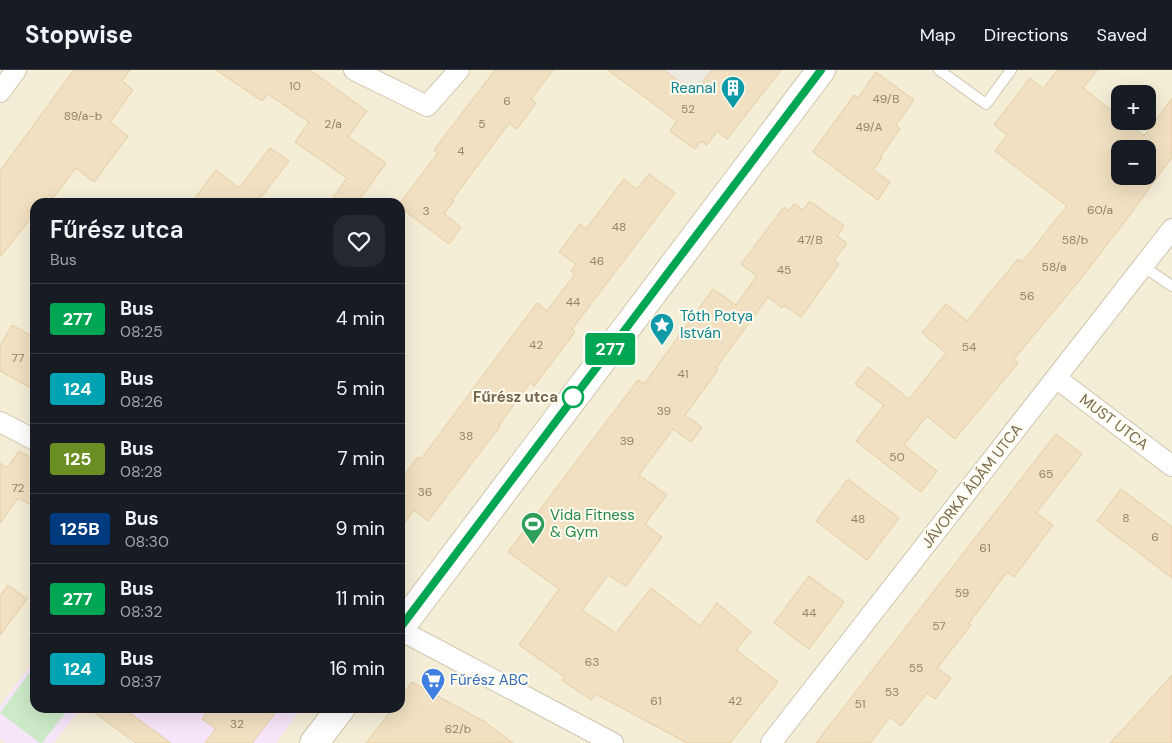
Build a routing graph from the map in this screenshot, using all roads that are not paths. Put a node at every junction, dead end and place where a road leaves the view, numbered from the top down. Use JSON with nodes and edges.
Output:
{"nodes":[{"id":1,"x":16,"y":70,"type":"edge"},
{"id":2,"x":354,"y":70,"type":"edge"},
{"id":3,"x":459,"y":70,"type":"edge"},
{"id":4,"x":820,"y":70,"type":"edge"},
{"id":5,"x":939,"y":70,"type":"edge"},
{"id":6,"x":1011,"y":70,"type":"edge"},
{"id":7,"x":0,"y":92,"type":"edge"},
{"id":8,"x":1172,"y":230,"type":"edge"},
{"id":9,"x":1144,"y":267,"type":"junction"},
{"id":10,"x":1172,"y":286,"type":"edge"},
{"id":11,"x":1056,"y":378,"type":"junction"},
{"id":12,"x":0,"y":422,"type":"edge"},
{"id":13,"x":30,"y":437,"type":"edge"},
{"id":14,"x":1172,"y":466,"type":"edge"},
{"id":15,"x":405,"y":622,"type":"edge"},
{"id":16,"x":405,"y":632,"type":"edge"},
{"id":17,"x":337,"y":713,"type":"edge"},
{"id":18,"x":314,"y":743,"type":"edge"},
{"id":19,"x":613,"y":743,"type":"edge"},
{"id":20,"x":771,"y":743,"type":"edge"}],
"edges":[{"from":1,"to":7,"type":"street"},
{"from":2,"to":3,"type":"street"},
{"from":4,"to":15,"type":"street"},
{"from":5,"to":6,"type":"lane"},
{"from":8,"to":9,"type":"street","name":"JÁVORKA ÁDÁM UTCA"},
{"from":9,"to":10,"type":"lane"},
{"from":9,"to":11,"type":"street","name":"JÁVORKA ÁDÁM UTCA"},
{"from":11,"to":14,"type":"street","name":"MUST UTCA"},
{"from":11,"to":20,"type":"street","name":"JÁVORKA ÁDÁM UTCA"},
{"from":12,"to":13,"type":"street"},
{"from":16,"to":19,"type":"street"},
{"from":17,"to":18,"type":"street"}]}
